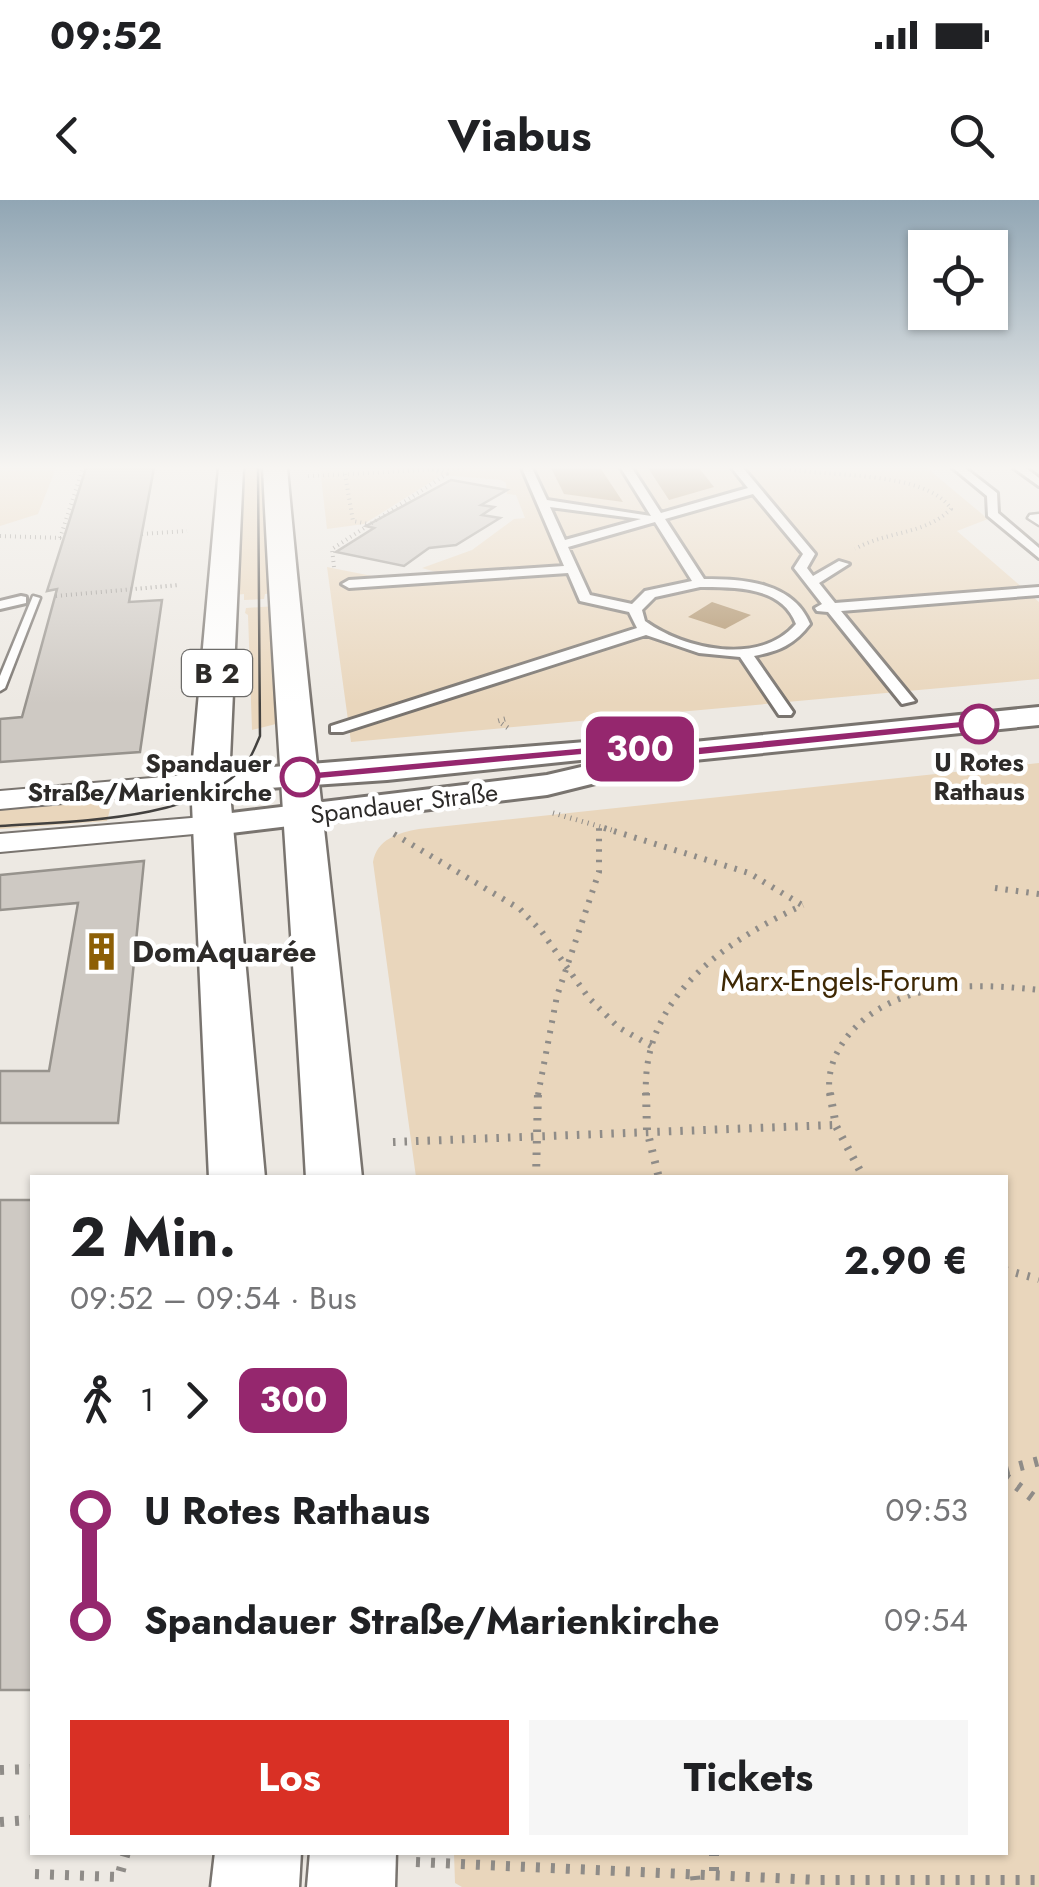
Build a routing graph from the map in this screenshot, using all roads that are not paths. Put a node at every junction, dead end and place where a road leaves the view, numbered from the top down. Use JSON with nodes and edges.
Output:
{"nodes":[{"id":1,"x":225,"y":547,"type":"edge"},
{"id":2,"x":283,"y":547,"type":"edge"},
{"id":3,"x":563,"y":547,"type":"edge"},
{"id":4,"x":677,"y":547,"type":"edge"},
{"id":5,"x":803,"y":547,"type":"edge"},
{"id":6,"x":843,"y":564,"type":"road end"},
{"id":7,"x":573,"y":570,"type":"junction"},
{"id":8,"x":700,"y":582,"type":"junction"},
{"id":9,"x":811,"y":582,"type":"junction"},
{"id":10,"x":348,"y":584,"type":"road end"},
{"id":11,"x":1039,"y":591,"type":"edge"},
{"id":12,"x":29,"y":599,"type":"joint"},
{"id":13,"x":0,"y":604,"type":"edge"},
{"id":14,"x":832,"y":607,"type":"junction"},
{"id":15,"x":635,"y":609,"type":"junction"},
{"id":16,"x":799,"y":610,"type":"junction"},
{"id":17,"x":646,"y":630,"type":"junction"},
{"id":18,"x":744,"y":652,"type":"junction"},
{"id":19,"x":0,"y":688,"type":"edge"},
{"id":20,"x":907,"y":702,"type":"dead end"},
{"id":21,"x":785,"y":712,"type":"dead end"},
{"id":22,"x":1035,"y":719,"type":"edge"},
{"id":23,"x":337,"y":729,"type":"dead end"},
{"id":24,"x":210,"y":782,"type":"junction"},
{"id":25,"x":302,"y":796,"type":"junction"},
{"id":26,"x":0,"y":800,"type":"edge"},
{"id":27,"x":215,"y":825,"type":"junction"},
{"id":28,"x":0,"y":843,"type":"edge"},
{"id":29,"x":237,"y":1175,"type":"edge"},
{"id":30,"x":334,"y":1175,"type":"edge"},
{"id":31,"x":258,"y":1855,"type":"edge"},
{"id":32,"x":255,"y":1887,"type":"edge"}],
"edges":[{"from":1,"to":24,"type":"main road","number":"B 2"},
{"from":2,"to":25,"type":"main road","number":"B 2"},
{"from":3,"to":7,"type":"street"},
{"from":4,"to":8,"type":"street"},
{"from":5,"to":9,"type":"street"},
{"from":6,"to":9,"type":"street"},
{"from":7,"to":10,"type":"street"},
{"from":7,"to":15,"type":"street"},
{"from":8,"to":15,"type":"street"},
{"from":8,"to":16,"type":"street"},
{"from":9,"to":14,"type":"street"},
{"from":11,"to":14,"type":"street"},
{"from":12,"to":13,"type":"street"},
{"from":12,"to":19,"type":"lane"},
{"from":14,"to":16,"type":"street"},
{"from":14,"to":20,"type":"street"},
{"from":15,"to":17,"type":"street"},
{"from":16,"to":18,"type":"street"},
{"from":17,"to":18,"type":"street"},
{"from":17,"to":23,"type":"street"},
{"from":18,"to":21,"type":"street"},
{"from":22,"to":25,"type":"main road","name":"Spandauer Straße"},
{"from":24,"to":25,"type":"main road","name":"Spandauer Straße"},
{"from":24,"to":26,"type":"street","name":"Spandauer Straße"},
{"from":24,"to":27,"type":"main road","number":"B 2"},
{"from":25,"to":27,"type":"main road","name":"Spandauer Straße"},
{"from":25,"to":30,"type":"main road","number":"B 2"},
{"from":27,"to":28,"type":"street","name":"Spandauer Straße"},
{"from":27,"to":29,"type":"main road","number":"B 2"},
{"from":31,"to":32,"type":"main road"}]}
